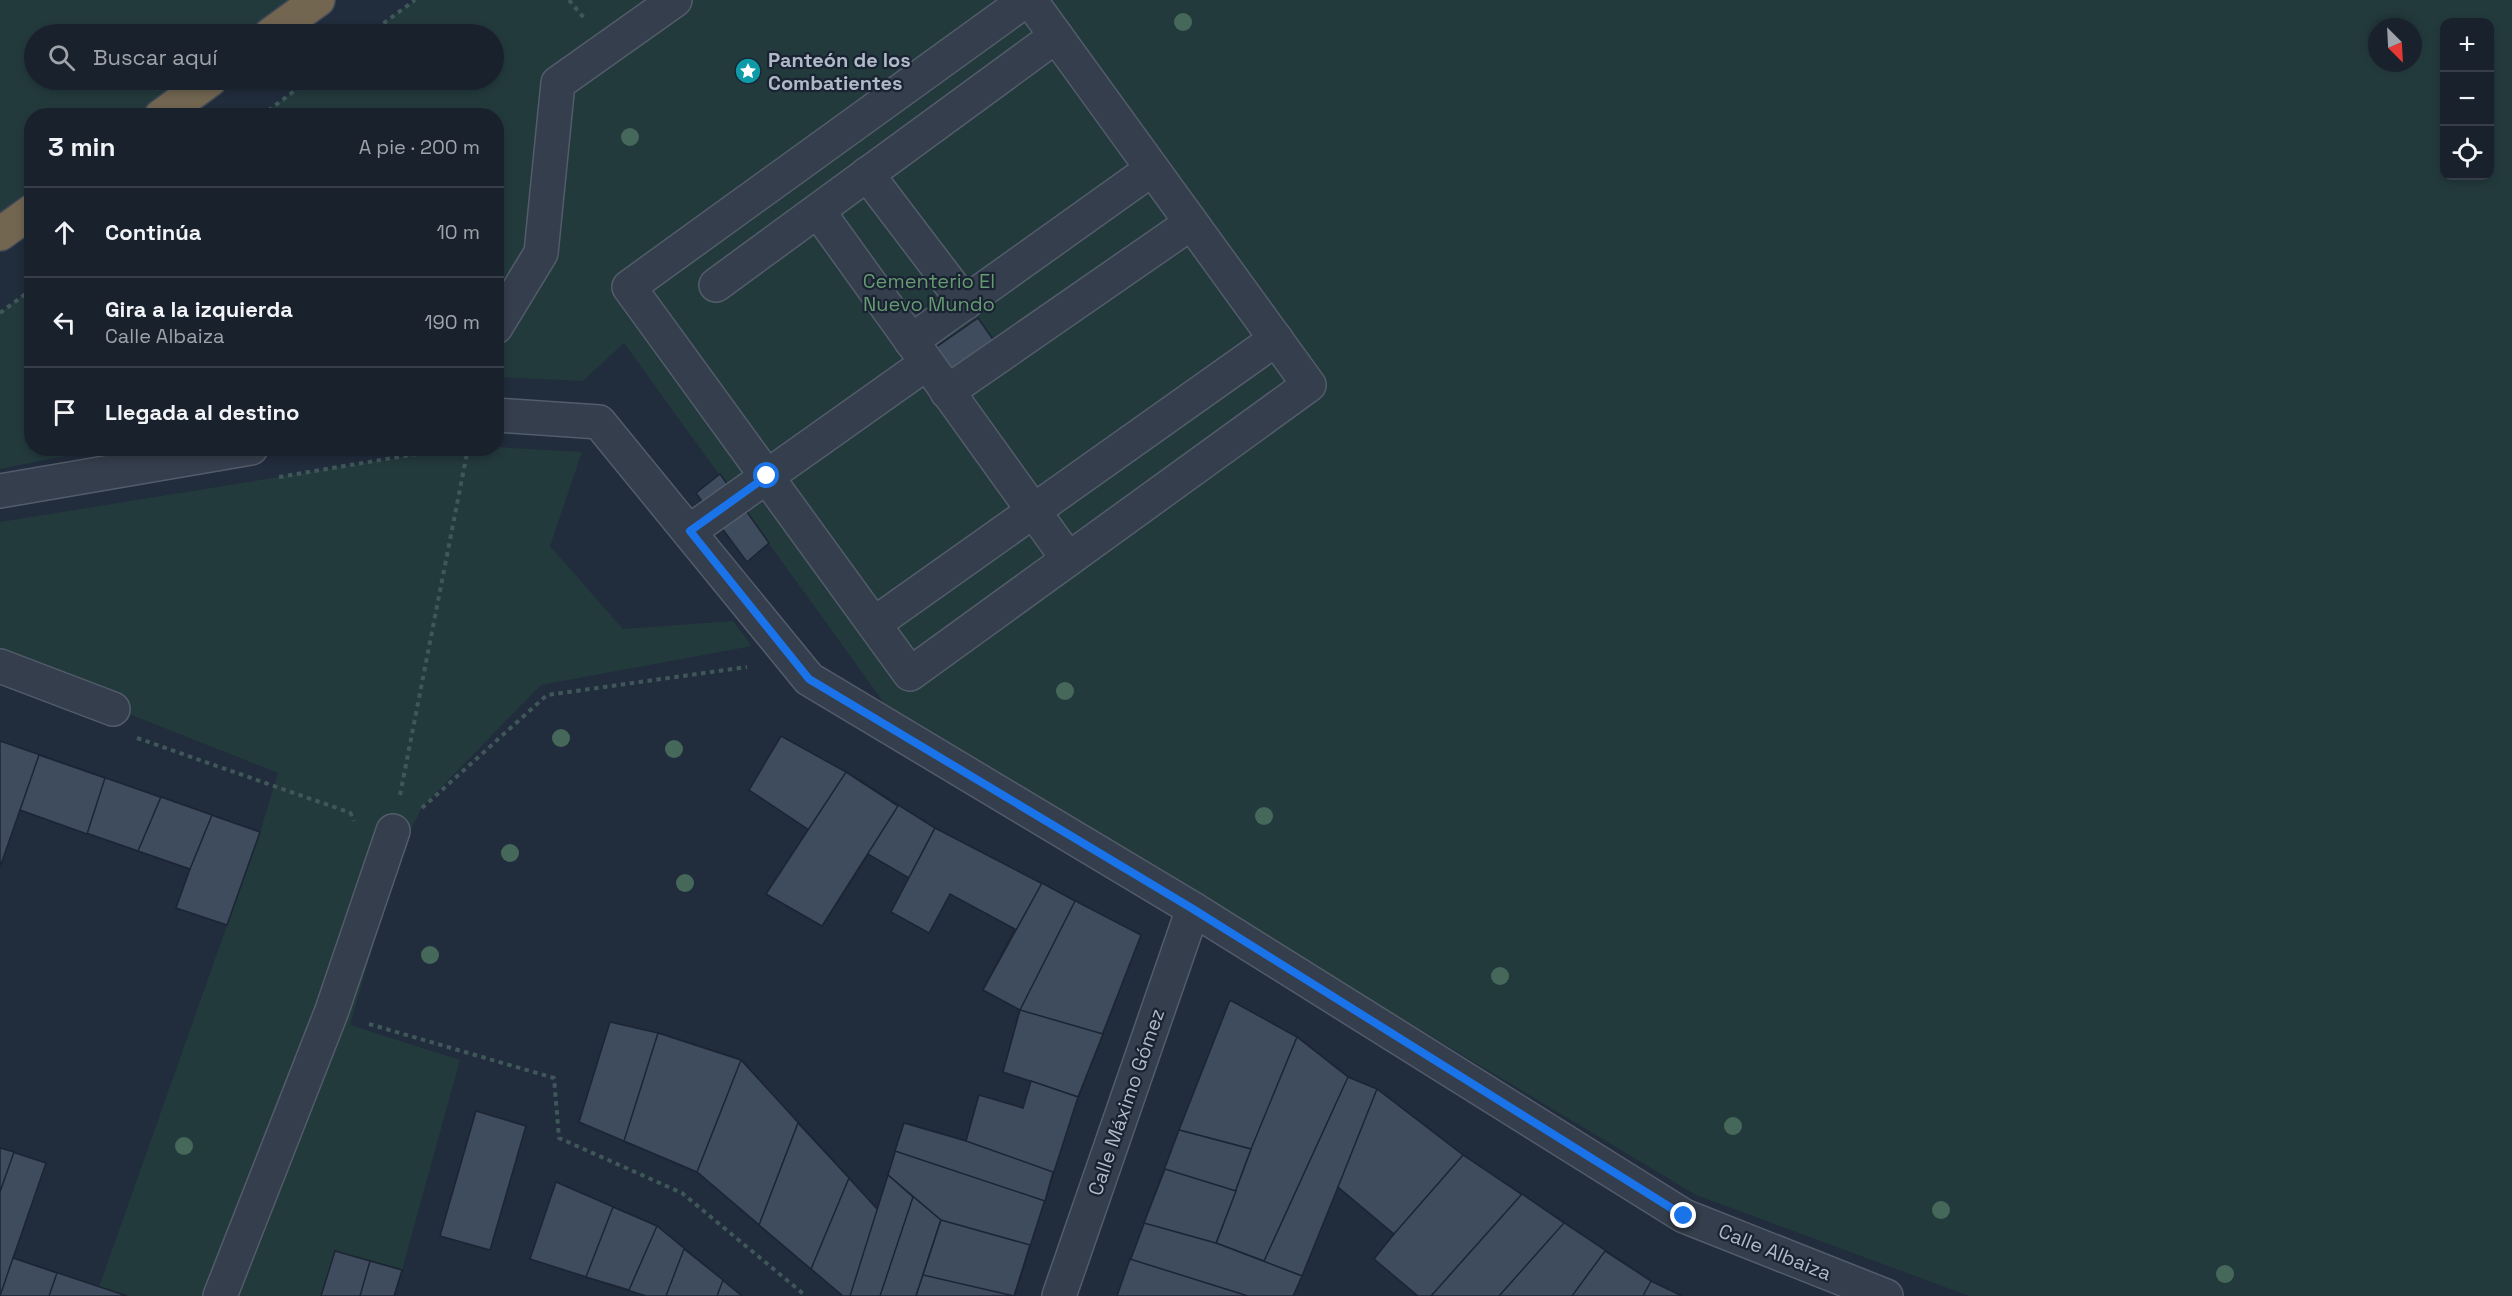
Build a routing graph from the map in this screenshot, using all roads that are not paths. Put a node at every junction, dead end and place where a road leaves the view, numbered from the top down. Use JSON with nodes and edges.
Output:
{"nodes":[{"id":1,"x":318,"y":0,"type":"edge"},
{"id":2,"x":675,"y":0,"type":"edge"},
{"id":3,"x":1028,"y":0,"type":"edge"},
{"id":4,"x":285,"y":24,"type":"edge"},
{"id":5,"x":1056,"y":36,"type":"junction"},
{"id":6,"x":196,"y":90,"type":"edge"},
{"id":7,"x":172,"y":108,"type":"edge"},
{"id":8,"x":1152,"y":169,"type":"junction"},
{"id":9,"x":867,"y":174,"type":"junction"},
{"id":10,"x":818,"y":211,"type":"junction"},
{"id":11,"x":24,"y":217,"type":"edge"},
{"id":12,"x":1191,"y":223,"type":"junction"},
{"id":13,"x":0,"y":234,"type":"edge"},
{"id":14,"x":716,"y":285,"type":"dead end"},
{"id":15,"x":964,"y":303,"type":"junction"},
{"id":16,"x":504,"y":314,"type":"edge"},
{"id":17,"x":1276,"y":339,"type":"junction"},
{"id":18,"x":919,"y":352,"type":"junction"},
{"id":19,"x":947,"y":392,"type":"junction"},
{"id":20,"x":504,"y":416,"type":"edge"},
{"id":21,"x":204,"y":456,"type":"edge"},
{"id":22,"x":767,"y":476,"type":"junction"},
{"id":23,"x":0,"y":491,"type":"edge"},
{"id":24,"x":1033,"y":511,"type":"junction"},
{"id":25,"x":690,"y":531,"type":"junction"},
{"id":26,"x":1068,"y":560,"type":"junction"},
{"id":27,"x":874,"y":624,"type":"junction"},
{"id":28,"x":0,"y":666,"type":"edge"},
{"id":29,"x":113,"y":709,"type":"road end"},
{"id":30,"x":393,"y":831,"type":"road end"},
{"id":31,"x":1193,"y":909,"type":"junction"},
{"id":32,"x":220,"y":1296,"type":"edge"},
{"id":33,"x":1059,"y":1296,"type":"edge"},
{"id":34,"x":1886,"y":1296,"type":"edge"}],
"edges":[{"from":1,"to":4,"type":"highway"},
{"from":2,"to":16,"type":"street"},
{"from":3,"to":5,"type":"street"},
{"from":3,"to":22,"type":"street"},
{"from":5,"to":8,"type":"street"},
{"from":5,"to":9,"type":"street"},
{"from":6,"to":7,"type":"highway"},
{"from":8,"to":12,"type":"street"},
{"from":8,"to":15,"type":"street"},
{"from":9,"to":10,"type":"street"},
{"from":9,"to":15,"type":"street"},
{"from":10,"to":14,"type":"street"},
{"from":10,"to":18,"type":"street"},
{"from":11,"to":13,"type":"highway"},
{"from":12,"to":17,"type":"street"},
{"from":12,"to":19,"type":"street"},
{"from":15,"to":18,"type":"street"},
{"from":17,"to":24,"type":"street"},
{"from":17,"to":26,"type":"street"},
{"from":18,"to":19,"type":"street"},
{"from":18,"to":22,"type":"street"},
{"from":19,"to":24,"type":"street"},
{"from":20,"to":25,"type":"street","name":"Calle Albaiza"},
{"from":21,"to":23,"type":"street"},
{"from":22,"to":25,"type":"street"},
{"from":22,"to":27,"type":"street"},
{"from":24,"to":26,"type":"street"},
{"from":24,"to":27,"type":"street"},
{"from":25,"to":31,"type":"street","name":"Calle Albaiza"},
{"from":26,"to":27,"type":"street"},
{"from":28,"to":29,"type":"street"},
{"from":30,"to":32,"type":"street"},
{"from":31,"to":33,"type":"street","name":"Calle Máximo Gómez"},
{"from":31,"to":34,"type":"street","name":"Calle Albaiza"}]}
